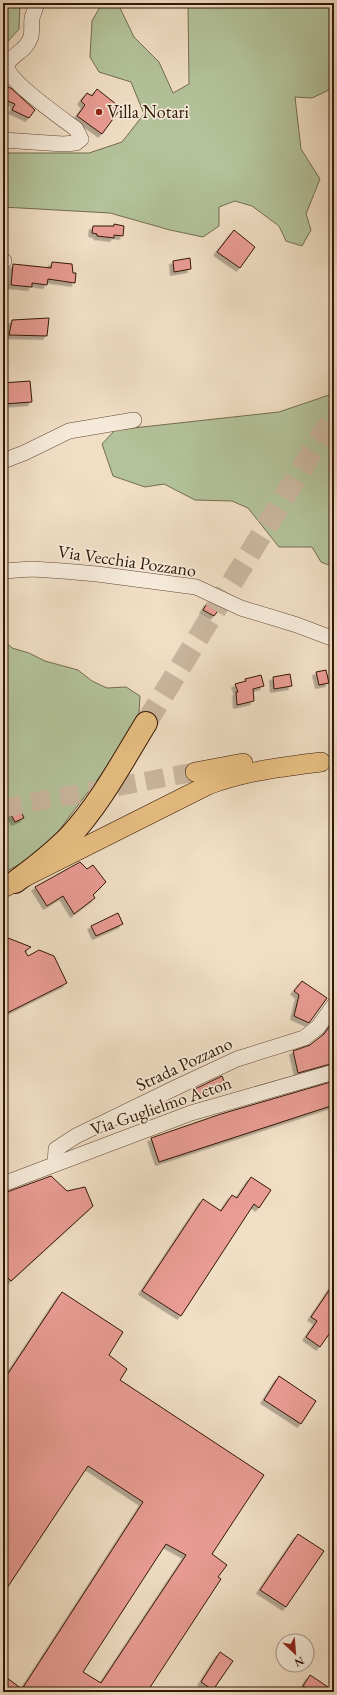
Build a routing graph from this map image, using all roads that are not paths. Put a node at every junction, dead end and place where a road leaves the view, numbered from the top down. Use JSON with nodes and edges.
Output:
{"nodes":[{"id":1,"x":37,"y":3,"type":"edge"},
{"id":2,"x":3,"y":140,"type":"edge"},
{"id":3,"x":134,"y":420,"type":"dead end"},
{"id":4,"x":3,"y":461,"type":"edge"},
{"id":5,"x":3,"y":571,"type":"edge"},
{"id":6,"x":334,"y":639,"type":"edge"},
{"id":7,"x":146,"y":724,"type":"tunnel mouth"},
{"id":8,"x":328,"y":762,"type":"edge"},
{"id":9,"x":195,"y":772,"type":"tunnel mouth"},
{"id":10,"x":9,"y":885,"type":"edge"},
{"id":11,"x":334,"y":1005,"type":"edge"},
{"id":12,"x":334,"y":1072,"type":"edge"},
{"id":13,"x":55,"y":1164,"type":"junction"},
{"id":14,"x":3,"y":1184,"type":"edge"}],
"edges":[{"from":1,"to":2,"type":"street"},
{"from":3,"to":4,"type":"street"},
{"from":5,"to":6,"type":"street","name":"Via Vecchia Pozzano"},
{"from":7,"to":10,"type":"highway"},
{"from":8,"to":9,"type":"main road"},
{"from":8,"to":10,"type":"main road"},
{"from":11,"to":13,"type":"street","name":"Strada Pozzano"},
{"from":12,"to":13,"type":"street","name":"Via Guglielmo Acton"},
{"from":13,"to":14,"type":"street","name":"Via Guglielmo Acton"}]}
